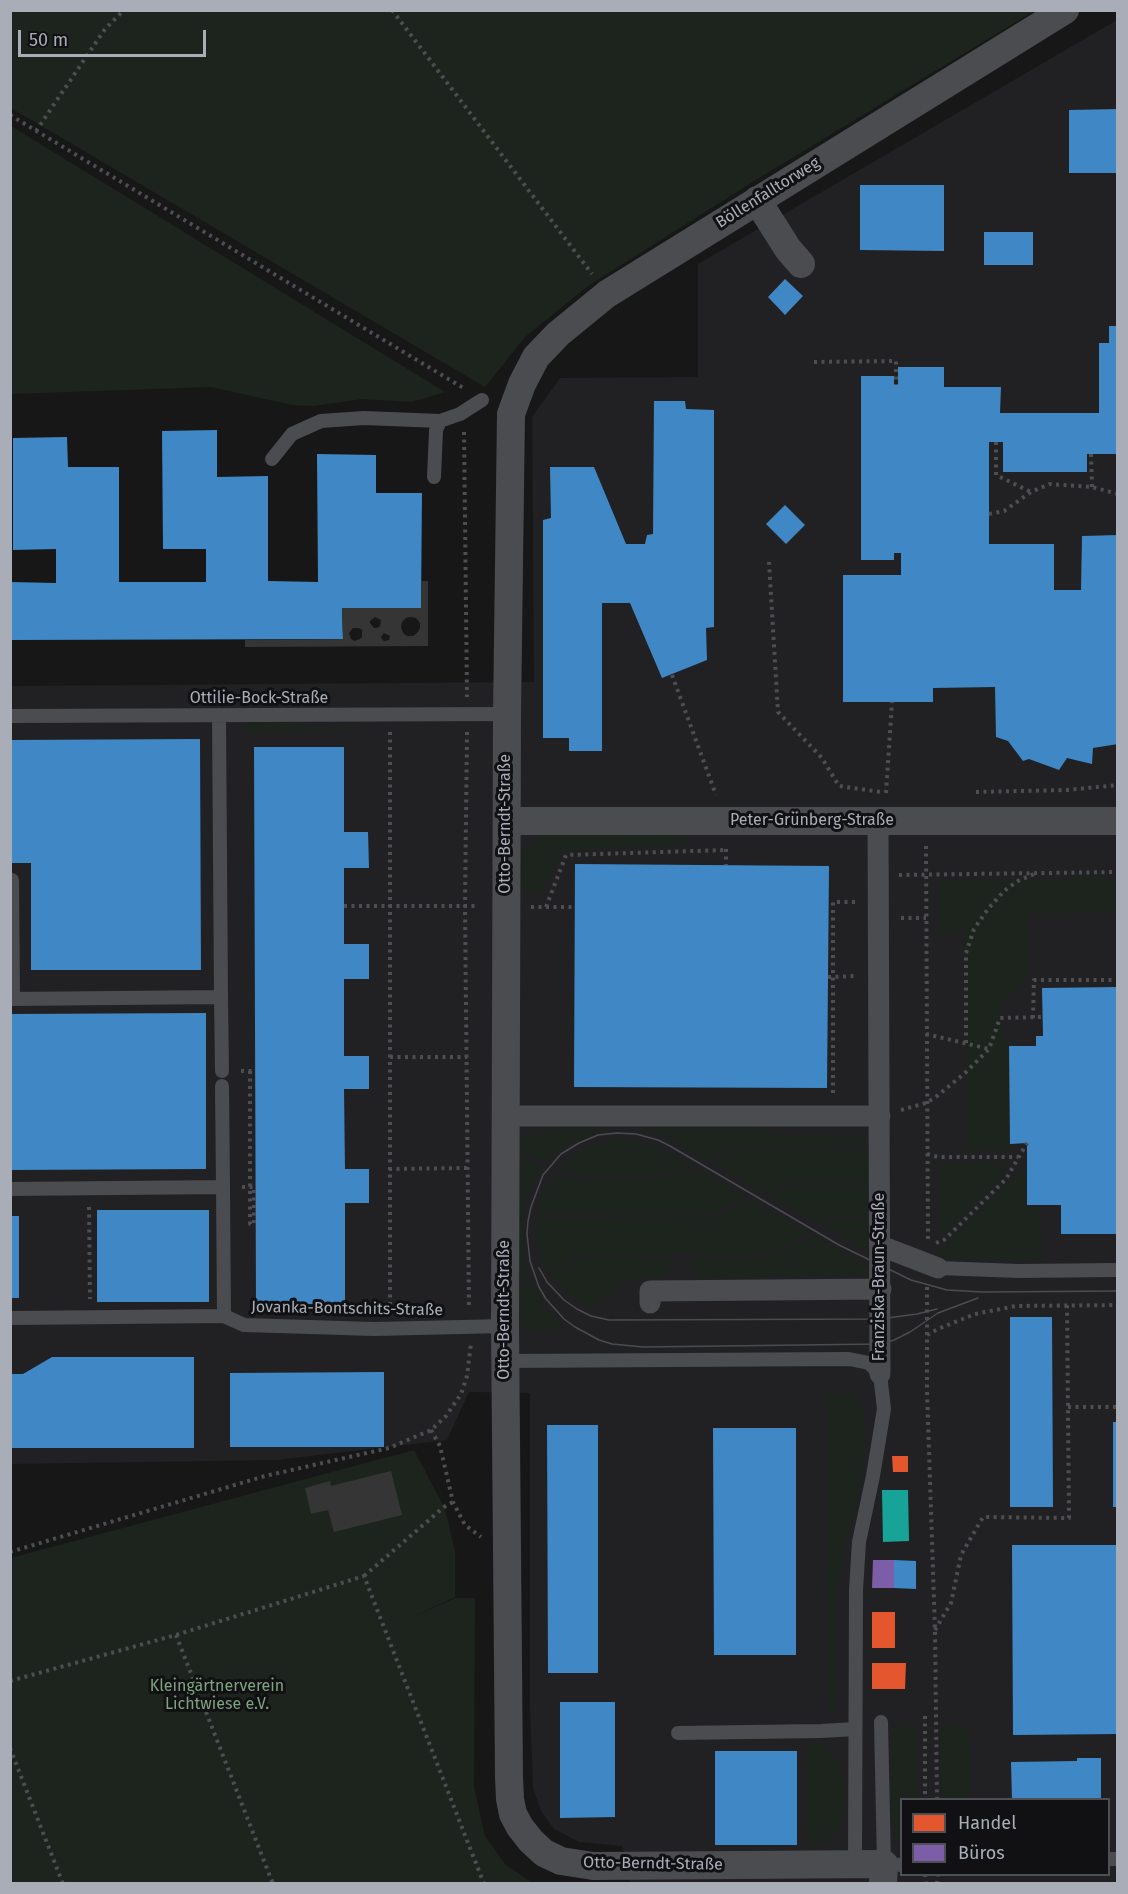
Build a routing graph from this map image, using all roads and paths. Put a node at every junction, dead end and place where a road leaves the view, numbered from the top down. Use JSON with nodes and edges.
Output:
{"nodes":[{"id":1,"x":124,"y":10,"type":"edge"},
{"id":2,"x":392,"y":10,"type":"edge"},
{"id":3,"x":1065,"y":10,"type":"edge"},
{"id":4,"x":10,"y":115,"type":"edge"},
{"id":5,"x":36,"y":131,"type":"junction"},
{"id":6,"x":757,"y":200,"type":"junction"},
{"id":7,"x":801,"y":264,"type":"dead end"},
{"id":8,"x":607,"y":294,"type":"junction"},
{"id":9,"x":814,"y":362,"type":"dead end"},
{"id":10,"x":897,"y":385,"type":"dead end"},
{"id":11,"x":482,"y":400,"type":"joint"},
{"id":12,"x":459,"y":414,"type":"junction"},
{"id":13,"x":511,"y":414,"type":"joint"},
{"id":14,"x":440,"y":421,"type":"junction"},
{"id":15,"x":996,"y":442,"type":"dead end"},
{"id":16,"x":1091,"y":454,"type":"dead end"},
{"id":17,"x":272,"y":459,"type":"dead end"},
{"id":18,"x":434,"y":477,"type":"dead end"},
{"id":19,"x":1092,"y":488,"type":"junction"},
{"id":20,"x":1031,"y":492,"type":"junction"},
{"id":21,"x":1118,"y":494,"type":"edge"},
{"id":22,"x":989,"y":514,"type":"dead end"},
{"id":23,"x":769,"y":562,"type":"dead end"},
{"id":24,"x":672,"y":675,"type":"dead end"},
{"id":25,"x":892,"y":702,"type":"dead end"},
{"id":26,"x":507,"y":714,"type":"junction"},
{"id":27,"x":219,"y":715,"type":"junction"},
{"id":28,"x":467,"y":715,"type":"junction"},
{"id":29,"x":10,"y":716,"type":"edge"},
{"id":30,"x":390,"y":716,"type":"junction"},
{"id":31,"x":1118,"y":785,"type":"edge"},
{"id":32,"x":966,"y":792,"type":"dead end"},
{"id":33,"x":886,"y":793,"type":"junction"},
{"id":34,"x":897,"y":793,"type":"dead end"},
{"id":35,"x":1118,"y":821,"type":"edge"},
{"id":36,"x":507,"y":822,"type":"junction"},
{"id":37,"x":726,"y":822,"type":"junction"},
{"id":38,"x":878,"y":822,"type":"junction"},
{"id":39,"x":726,"y":850,"type":"dead end"},
{"id":40,"x":1118,"y":872,"type":"edge"},
{"id":41,"x":1038,"y":873,"type":"junction"},
{"id":42,"x":926,"y":874,"type":"junction"},
{"id":43,"x":878,"y":875,"type":"junction"},
{"id":44,"x":10,"y":880,"type":"edge"},
{"id":45,"x":878,"y":902,"type":"junction"},
{"id":46,"x":344,"y":906,"type":"dead end"},
{"id":47,"x":390,"y":906,"type":"junction"},
{"id":48,"x":465,"y":906,"type":"junction"},
{"id":49,"x":483,"y":906,"type":"dead end"},
{"id":50,"x":528,"y":907,"type":"dead end"},
{"id":51,"x":546,"y":907,"type":"junction"},
{"id":52,"x":575,"y":907,"type":"dead end"},
{"id":53,"x":901,"y":918,"type":"dead end"},
{"id":54,"x":926,"y":918,"type":"junction"},
{"id":55,"x":849,"y":976,"type":"dead end"},
{"id":56,"x":830,"y":977,"type":"junction"},
{"id":57,"x":1118,"y":980,"type":"edge"},
{"id":58,"x":222,"y":997,"type":"junction"},
{"id":59,"x":12,"y":999,"type":"edge"},
{"id":60,"x":1043,"y":1017,"type":"dead end"},
{"id":61,"x":1033,"y":1018,"type":"junction"},
{"id":62,"x":926,"y":1034,"type":"junction"},
{"id":63,"x":966,"y":1043,"type":"junction"},
{"id":64,"x":990,"y":1049,"type":"junction"},
{"id":65,"x":390,"y":1057,"type":"junction"},
{"id":66,"x":467,"y":1057,"type":"junction"},
{"id":67,"x":222,"y":1071,"type":"dead end"},
{"id":68,"x":250,"y":1071,"type":"dead end"},
{"id":69,"x":222,"y":1086,"type":"dead end"},
{"id":70,"x":833,"y":1095,"type":"dead end"},
{"id":71,"x":926,"y":1103,"type":"junction"},
{"id":72,"x":506,"y":1116,"type":"junction"},
{"id":73,"x":880,"y":1116,"type":"junction"},
{"id":74,"x":1027,"y":1143,"type":"dead end"},
{"id":75,"x":1018,"y":1157,"type":"junction"},
{"id":76,"x":468,"y":1168,"type":"junction"},
{"id":77,"x":389,"y":1169,"type":"junction"},
{"id":78,"x":223,"y":1187,"type":"junction"},
{"id":79,"x":89,"y":1188,"type":"junction"},
{"id":80,"x":10,"y":1189,"type":"edge"},
{"id":81,"x":252,"y":1206,"type":"dead end"},
{"id":82,"x":928,"y":1244,"type":"dead end"},
{"id":83,"x":881,"y":1246,"type":"junction"},
{"id":84,"x":938,"y":1268,"type":"joint"},
{"id":85,"x":1118,"y":1270,"type":"edge"},
{"id":86,"x":880,"y":1289,"type":"junction"},
{"id":87,"x":650,"y":1303,"type":"dead end"},
{"id":88,"x":1067,"y":1305,"type":"junction"},
{"id":89,"x":1118,"y":1305,"type":"edge"},
{"id":90,"x":224,"y":1316,"type":"junction"},
{"id":91,"x":90,"y":1317,"type":"junction"},
{"id":92,"x":10,"y":1318,"type":"edge"},
{"id":93,"x":505,"y":1326,"type":"junction"},
{"id":94,"x":469,"y":1327,"type":"junction"},
{"id":95,"x":390,"y":1328,"type":"junction"},
{"id":96,"x":927,"y":1335,"type":"dead end"},
{"id":97,"x":927,"y":1354,"type":"dead end"},
{"id":98,"x":505,"y":1361,"type":"junction"},
{"id":99,"x":880,"y":1374,"type":"junction"},
{"id":100,"x":1068,"y":1407,"type":"junction"},
{"id":101,"x":1118,"y":1407,"type":"edge"},
{"id":102,"x":431,"y":1430,"type":"junction"},
{"id":103,"x":453,"y":1502,"type":"junction"},
{"id":104,"x":487,"y":1542,"type":"dead end"},
{"id":105,"x":10,"y":1552,"type":"edge"},
{"id":106,"x":364,"y":1576,"type":"junction"},
{"id":107,"x":935,"y":1631,"type":"junction"},
{"id":108,"x":176,"y":1635,"type":"junction"},
{"id":109,"x":10,"y":1681,"type":"edge"},
{"id":110,"x":925,"y":1716,"type":"dead end"},
{"id":111,"x":880,"y":1722,"type":"dead end"},
{"id":112,"x":855,"y":1729,"type":"junction"},
{"id":113,"x":678,"y":1733,"type":"dead end"},
{"id":114,"x":10,"y":1748,"type":"edge"},
{"id":115,"x":925,"y":1798,"type":"edge"},
{"id":116,"x":937,"y":1798,"type":"edge"},
{"id":117,"x":889,"y":1871,"type":"edge"},
{"id":118,"x":855,"y":1874,"type":"edge"},
{"id":119,"x":63,"y":1884,"type":"edge"},
{"id":120,"x":273,"y":1884,"type":"edge"},
{"id":121,"x":484,"y":1884,"type":"edge"}],
"edges":[{"from":1,"to":5,"type":"path"},
{"from":2,"to":8,"type":"path"},
{"from":3,"to":6,"type":"street","name":"Böllenfalltorweg"},
{"from":4,"to":5,"type":"path"},
{"from":5,"to":11,"type":"path"},
{"from":6,"to":7,"type":"street"},
{"from":6,"to":8,"type":"street","name":"Böllenfalltorweg"},
{"from":8,"to":13,"type":"street","name":"Böllenfalltorweg"},
{"from":9,"to":10,"type":"path"},
{"from":11,"to":12,"type":"lane"},
{"from":12,"to":14,"type":"lane"},
{"from":12,"to":28,"type":"path"},
{"from":13,"to":26,"type":"street","name":"Otto-Berndt-Straße"},
{"from":14,"to":17,"type":"lane"},
{"from":14,"to":18,"type":"lane"},
{"from":15,"to":20,"type":"path"},
{"from":16,"to":19,"type":"path"},
{"from":19,"to":20,"type":"path"},
{"from":19,"to":21,"type":"path"},
{"from":20,"to":22,"type":"path"},
{"from":23,"to":33,"type":"path"},
{"from":24,"to":37,"type":"path"},
{"from":25,"to":33,"type":"path"},
{"from":26,"to":28,"type":"lane","name":"Ottilie-Bock-Straße"},
{"from":26,"to":36,"type":"street","name":"Otto-Berndt-Straße"},
{"from":27,"to":29,"type":"lane","name":"Ottilie-Bock-Straße"},
{"from":27,"to":30,"type":"lane","name":"Ottilie-Bock-Straße"},
{"from":27,"to":58,"type":"lane"},
{"from":28,"to":30,"type":"lane","name":"Ottilie-Bock-Straße"},
{"from":28,"to":48,"type":"path"},
{"from":30,"to":47,"type":"path"},
{"from":31,"to":32,"type":"path"},
{"from":33,"to":34,"type":"path"},
{"from":35,"to":38,"type":"street","name":"Peter-Grünberg-Straße"},
{"from":36,"to":37,"type":"street","name":"Peter-Grünberg-Straße"},
{"from":36,"to":72,"type":"street","name":"Otto-Berndt-Straße"},
{"from":37,"to":38,"type":"street","name":"Peter-Grünberg-Straße"},
{"from":38,"to":43,"type":"street","name":"Franziska-Braun-Straße"},
{"from":39,"to":51,"type":"path"},
{"from":40,"to":41,"type":"path"},
{"from":41,"to":42,"type":"path"},
{"from":41,"to":63,"type":"path"},
{"from":42,"to":43,"type":"path"},
{"from":42,"to":54,"type":"path"},
{"from":43,"to":45,"type":"street","name":"Franziska-Braun-Straße"},
{"from":44,"to":59,"type":"lane"},
{"from":45,"to":56,"type":"path"},
{"from":45,"to":73,"type":"street","name":"Franziska-Braun-Straße"},
{"from":46,"to":47,"type":"path"},
{"from":47,"to":48,"type":"path"},
{"from":47,"to":65,"type":"path"},
{"from":48,"to":49,"type":"path"},
{"from":48,"to":66,"type":"path"},
{"from":50,"to":51,"type":"path"},
{"from":51,"to":52,"type":"path"},
{"from":53,"to":54,"type":"path"},
{"from":54,"to":62,"type":"path"},
{"from":55,"to":56,"type":"path"},
{"from":56,"to":70,"type":"path"},
{"from":57,"to":61,"type":"path"},
{"from":58,"to":59,"type":"lane"},
{"from":58,"to":67,"type":"lane"},
{"from":60,"to":61,"type":"path"},
{"from":61,"to":64,"type":"path"},
{"from":62,"to":63,"type":"path"},
{"from":62,"to":71,"type":"path"},
{"from":63,"to":64,"type":"path"},
{"from":64,"to":71,"type":"path"},
{"from":65,"to":66,"type":"path"},
{"from":65,"to":77,"type":"path"},
{"from":66,"to":76,"type":"path"},
{"from":68,"to":81,"type":"path","bridge":true},
{"from":69,"to":78,"type":"lane"},
{"from":71,"to":73,"type":"path"},
{"from":71,"to":75,"type":"path"},
{"from":72,"to":73,"type":"street"},
{"from":72,"to":93,"type":"street","name":"Otto-Berndt-Straße"},
{"from":73,"to":83,"type":"street","name":"Franziska-Braun-Straße"},
{"from":74,"to":75,"type":"path"},
{"from":75,"to":82,"type":"path"},
{"from":76,"to":77,"type":"path"},
{"from":76,"to":94,"type":"path"},
{"from":77,"to":95,"type":"path"},
{"from":78,"to":79,"type":"lane"},
{"from":78,"to":90,"type":"lane"},
{"from":79,"to":80,"type":"lane"},
{"from":79,"to":91,"type":"path"},
{"from":83,"to":84,"type":"street"},
{"from":83,"to":86,"type":"street","name":"Franziska-Braun-Straße"},
{"from":84,"to":85,"type":"lane"},
{"from":86,"to":87,"type":"street"},
{"from":86,"to":99,"type":"street","name":"Franziska-Braun-Straße"},
{"from":88,"to":89,"type":"path"},
{"from":88,"to":96,"type":"path"},
{"from":88,"to":100,"type":"path"},
{"from":90,"to":91,"type":"lane","name":"Jovanka-Bontschits-Straße"},
{"from":90,"to":95,"type":"lane","name":"Jovanka-Bontschits-Straße"},
{"from":91,"to":92,"type":"lane","name":"Jovanka-Bontschits-Straße"},
{"from":93,"to":94,"type":"lane","name":"Jovanka-Bontschits-Straße"},
{"from":93,"to":98,"type":"street","name":"Otto-Berndt-Straße"},
{"from":94,"to":95,"type":"lane","name":"Jovanka-Bontschits-Straße"},
{"from":94,"to":102,"type":"path"},
{"from":97,"to":107,"type":"path"},
{"from":98,"to":99,"type":"lane"},
{"from":98,"to":118,"type":"street","name":"Otto-Berndt-Straße"},
{"from":99,"to":112,"type":"lane","name":"Franziska-Braun-Straße"},
{"from":100,"to":101,"type":"path"},
{"from":100,"to":107,"type":"path"},
{"from":102,"to":103,"type":"path"},
{"from":102,"to":105,"type":"path"},
{"from":103,"to":104,"type":"path"},
{"from":103,"to":106,"type":"path"},
{"from":106,"to":108,"type":"path"},
{"from":106,"to":121,"type":"path"},
{"from":107,"to":116,"type":"path"},
{"from":108,"to":109,"type":"path"},
{"from":108,"to":120,"type":"path"},
{"from":110,"to":115,"type":"path"},
{"from":111,"to":117,"type":"lane"},
{"from":112,"to":113,"type":"lane"},
{"from":112,"to":118,"type":"lane","name":"Franziska-Braun-Straße"},
{"from":114,"to":119,"type":"path"},
{"from":117,"to":118,"type":"street","name":"Otto-Berndt-Straße"}]}
